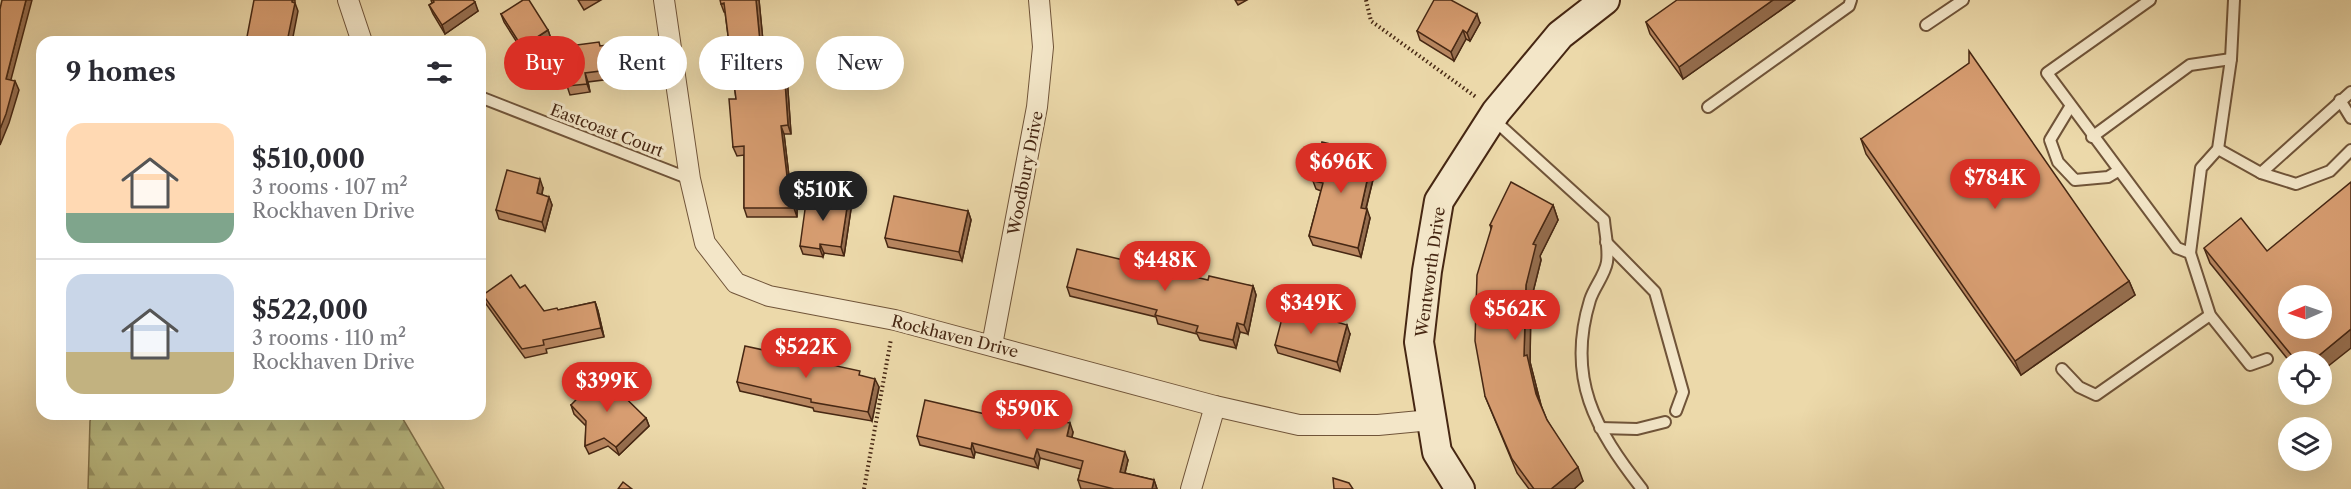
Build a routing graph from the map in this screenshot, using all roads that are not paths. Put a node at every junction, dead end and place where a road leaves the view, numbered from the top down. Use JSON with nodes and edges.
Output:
{"nodes":[{"id":1,"x":348,"y":0,"type":"edge"},
{"id":2,"x":664,"y":0,"type":"edge"},
{"id":3,"x":1039,"y":0,"type":"edge"},
{"id":4,"x":1605,"y":0,"type":"edge"},
{"id":5,"x":1851,"y":0,"type":"edge"},
{"id":6,"x":1963,"y":0,"type":"edge"},
{"id":7,"x":2150,"y":0,"type":"edge"},
{"id":8,"x":2234,"y":0,"type":"edge"},
{"id":9,"x":1926,"y":26,"type":"dead end"},
{"id":10,"x":360,"y":36,"type":"edge"},
{"id":11,"x":2231,"y":59,"type":"junction"},
{"id":12,"x":2351,"y":92,"type":"edge"},
{"id":13,"x":486,"y":99,"type":"edge"},
{"id":14,"x":2340,"y":100,"type":"junction"},
{"id":15,"x":1708,"y":107,"type":"dead end"},
{"id":16,"x":2070,"y":107,"type":"junction"},
{"id":17,"x":1494,"y":115,"type":"junction"},
{"id":18,"x":2351,"y":118,"type":"edge"},
{"id":19,"x":2092,"y":137,"type":"junction"},
{"id":20,"x":2218,"y":150,"type":"junction"},
{"id":21,"x":2351,"y":150,"type":"edge"},
{"id":22,"x":2118,"y":171,"type":"junction"},
{"id":23,"x":2261,"y":173,"type":"junction"},
{"id":24,"x":690,"y":179,"type":"junction"},
{"id":25,"x":1606,"y":242,"type":"junction"},
{"id":26,"x":2190,"y":253,"type":"junction"},
{"id":27,"x":2210,"y":315,"type":"junction"},
{"id":28,"x":992,"y":345,"type":"junction"},
{"id":29,"x":2267,"y":359,"type":"dead end"},
{"id":30,"x":2062,"y":369,"type":"dead end"},
{"id":31,"x":1215,"y":405,"type":"junction"},
{"id":32,"x":1676,"y":411,"type":"dead end"},
{"id":33,"x":1431,"y":420,"type":"junction"},
{"id":34,"x":1665,"y":422,"type":"dead end"},
{"id":35,"x":1600,"y":428,"type":"junction"},
{"id":36,"x":1191,"y":489,"type":"edge"},
{"id":37,"x":1460,"y":489,"type":"edge"},
{"id":38,"x":1642,"y":489,"type":"edge"}],
"edges":[{"from":1,"to":10,"type":"street"},
{"from":2,"to":24,"type":"street","name":"Rockhaven Drive"},
{"from":3,"to":28,"type":"street","name":"Woodbury Drive"},
{"from":4,"to":17,"type":"street","name":"Wentworth Drive"},
{"from":5,"to":15,"type":"lane"},
{"from":6,"to":9,"type":"lane"},
{"from":7,"to":16,"type":"lane"},
{"from":8,"to":11,"type":"lane"},
{"from":11,"to":19,"type":"lane"},
{"from":11,"to":20,"type":"lane"},
{"from":12,"to":14,"type":"lane"},
{"from":13,"to":24,"type":"lane","name":"Eastcoast Court"},
{"from":14,"to":18,"type":"lane"},
{"from":14,"to":23,"type":"lane"},
{"from":16,"to":19,"type":"lane"},
{"from":16,"to":22,"type":"lane"},
{"from":17,"to":25,"type":"lane"},
{"from":17,"to":33,"type":"street","name":"Wentworth Drive"},
{"from":19,"to":22,"type":"lane"},
{"from":20,"to":23,"type":"lane"},
{"from":20,"to":26,"type":"lane"},
{"from":21,"to":23,"type":"lane"},
{"from":22,"to":26,"type":"lane"},
{"from":24,"to":28,"type":"street","name":"Rockhaven Drive"},
{"from":25,"to":32,"type":"lane"},
{"from":25,"to":35,"type":"lane"},
{"from":26,"to":27,"type":"lane"},
{"from":27,"to":29,"type":"lane"},
{"from":27,"to":30,"type":"lane"},
{"from":28,"to":31,"type":"street","name":"Rockhaven Drive"},
{"from":31,"to":33,"type":"street","name":"Rockhaven Drive"},
{"from":31,"to":36,"type":"street"},
{"from":33,"to":37,"type":"street","name":"Wentworth Drive"},
{"from":34,"to":35,"type":"lane"},
{"from":35,"to":38,"type":"lane"}]}
